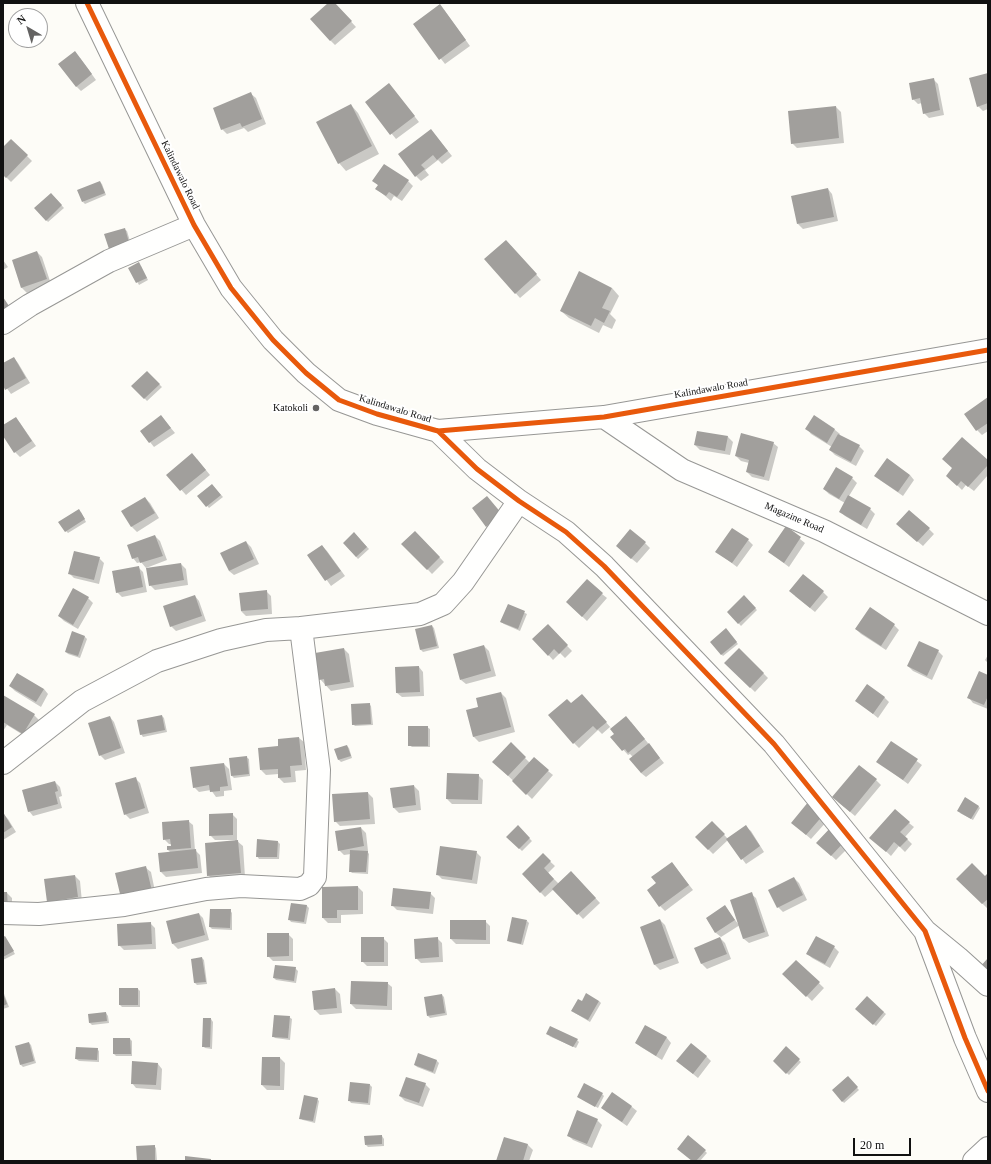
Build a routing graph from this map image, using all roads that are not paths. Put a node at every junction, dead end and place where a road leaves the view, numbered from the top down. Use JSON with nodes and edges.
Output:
{"nodes":[{"id":1,"x":87,"y":3,"type":"edge"},
{"id":2,"x":194,"y":225,"type":"junction"},
{"id":3,"x":3,"y":323,"type":"edge"},
{"id":4,"x":988,"y":350,"type":"edge"},
{"id":5,"x":604,"y":417,"type":"junction"},
{"id":6,"x":438,"y":431,"type":"junction"},
{"id":7,"x":519,"y":501,"type":"junction"},
{"id":8,"x":988,"y":614,"type":"edge"},
{"id":9,"x":302,"y":628,"type":"junction"},
{"id":10,"x":3,"y":763,"type":"edge"},
{"id":11,"x":3,"y":913,"type":"edge"},
{"id":12,"x":925,"y":931,"type":"junction"},
{"id":13,"x":988,"y":985,"type":"edge"},
{"id":14,"x":988,"y":1092,"type":"edge"},
{"id":15,"x":988,"y":1148,"type":"edge"},
{"id":16,"x":974,"y":1161,"type":"edge"}],
"edges":[{"from":1,"to":2,"type":"street","name":"Kalindawalo Road"},
{"from":2,"to":3,"type":"street"},
{"from":2,"to":6,"type":"street","name":"Kalindawalo Road"},
{"from":4,"to":5,"type":"street","name":"Kalindawalo Road"},
{"from":5,"to":6,"type":"street","name":"Kalindawalo Road"},
{"from":5,"to":8,"type":"street","name":"Magazine Road"},
{"from":6,"to":7,"type":"street"},
{"from":7,"to":9,"type":"street"},
{"from":7,"to":12,"type":"street"},
{"from":9,"to":10,"type":"street"},
{"from":9,"to":11,"type":"street"},
{"from":12,"to":13,"type":"street"},
{"from":12,"to":14,"type":"street"},
{"from":15,"to":16,"type":"street"}]}
